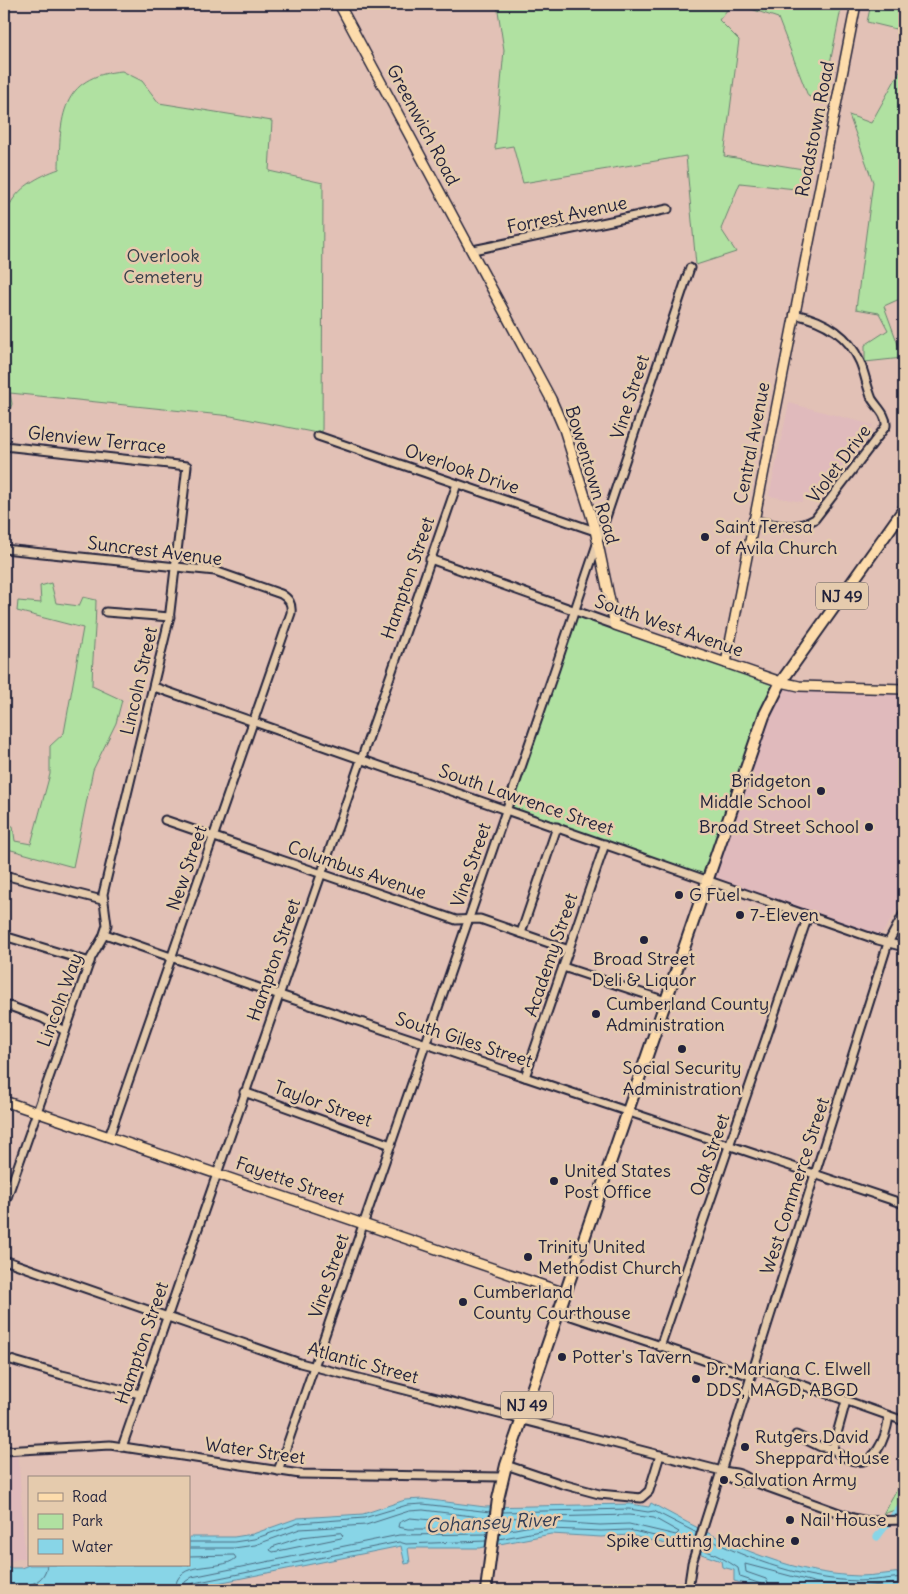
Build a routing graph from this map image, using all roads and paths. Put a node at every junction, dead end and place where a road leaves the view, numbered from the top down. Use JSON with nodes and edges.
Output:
{"nodes":[{"id":1,"x":339,"y":4,"type":"edge"},
{"id":2,"x":856,"y":4,"type":"edge"},
{"id":3,"x":668,"y":208,"type":"dead end"},
{"id":4,"x":473,"y":250,"type":"junction"},
{"id":5,"x":806,"y":260,"type":"joint"},
{"id":6,"x":478,"y":261,"type":"joint"},
{"id":7,"x":690,"y":268,"type":"dead end"},
{"id":8,"x":794,"y":314,"type":"junction"},
{"id":9,"x":318,"y":436,"type":"dead end"},
{"id":10,"x":4,"y":446,"type":"edge"},
{"id":11,"x":187,"y":466,"type":"joint"},
{"id":12,"x":457,"y":484,"type":"junction"},
{"id":13,"x":904,"y":509,"type":"edge"},
{"id":14,"x":754,"y":520,"type":"junction"},
{"id":15,"x":595,"y":532,"type":"junction"},
{"id":16,"x":598,"y":542,"type":"junction"},
{"id":17,"x":4,"y":549,"type":"edge"},
{"id":18,"x":430,"y":559,"type":"junction"},
{"id":19,"x":175,"y":567,"type":"junction"},
{"id":20,"x":292,"y":608,"type":"joint"},
{"id":21,"x":575,"y":610,"type":"junction"},
{"id":22,"x":106,"y":612,"type":"dead end"},
{"id":23,"x":170,"y":617,"type":"junction"},
{"id":24,"x":615,"y":625,"type":"junction"},
{"id":25,"x":726,"y":663,"type":"junction"},
{"id":26,"x":780,"y":682,"type":"junction"},
{"id":27,"x":154,"y":687,"type":"junction"},
{"id":28,"x":904,"y":689,"type":"edge"},
{"id":29,"x":254,"y":722,"type":"junction"},
{"id":30,"x":360,"y":759,"type":"junction"},
{"id":31,"x":506,"y":809,"type":"junction"},
{"id":32,"x":165,"y":820,"type":"dead end"},
{"id":33,"x":557,"y":827,"type":"junction"},
{"id":34,"x":214,"y":837,"type":"junction"},
{"id":35,"x":605,"y":844,"type":"junction"},
{"id":36,"x":321,"y":873,"type":"junction"},
{"id":37,"x":4,"y":875,"type":"edge"},
{"id":38,"x":708,"y":880,"type":"junction"},
{"id":39,"x":102,"y":900,"type":"junction"},
{"id":40,"x":904,"y":914,"type":"edge"},
{"id":41,"x":808,"y":916,"type":"junction"},
{"id":42,"x":469,"y":918,"type":"junction"},
{"id":43,"x":521,"y":933,"type":"junction"},
{"id":44,"x":104,"y":934,"type":"junction"},
{"id":45,"x":4,"y":936,"type":"edge"},
{"id":46,"x":888,"y":942,"type":"junction"},
{"id":47,"x":904,"y":947,"type":"edge"},
{"id":48,"x":569,"y":950,"type":"junction"},
{"id":49,"x":171,"y":957,"type":"junction"},
{"id":50,"x":90,"y":962,"type":"junction"},
{"id":51,"x":563,"y":967,"type":"junction"},
{"id":52,"x":278,"y":994,"type":"junction"},
{"id":53,"x":666,"y":1001,"type":"junction"},
{"id":54,"x":4,"y":1004,"type":"edge"},
{"id":55,"x":66,"y":1031,"type":"junction"},
{"id":56,"x":426,"y":1044,"type":"junction"},
{"id":57,"x":525,"y":1077,"type":"junction"},
{"id":58,"x":244,"y":1092,"type":"junction"},
{"id":59,"x":4,"y":1101,"type":"edge"},
{"id":60,"x":628,"y":1111,"type":"junction"},
{"id":61,"x":36,"y":1112,"type":"junction"},
{"id":62,"x":109,"y":1137,"type":"junction"},
{"id":63,"x":391,"y":1145,"type":"junction"},
{"id":64,"x":730,"y":1145,"type":"junction"},
{"id":65,"x":216,"y":1173,"type":"junction"},
{"id":66,"x":815,"y":1174,"type":"junction"},
{"id":67,"x":904,"y":1204,"type":"edge"},
{"id":68,"x":4,"y":1206,"type":"edge"},
{"id":69,"x":363,"y":1224,"type":"junction"},
{"id":70,"x":4,"y":1260,"type":"edge"},
{"id":71,"x":565,"y":1293,"type":"junction"},
{"id":72,"x":559,"y":1312,"type":"junction"},
{"id":73,"x":167,"y":1316,"type":"junction"},
{"id":74,"x":660,"y":1346,"type":"junction"},
{"id":75,"x":4,"y":1358,"type":"edge"},
{"id":76,"x":313,"y":1366,"type":"junction"},
{"id":77,"x":752,"y":1372,"type":"junction"},
{"id":78,"x":140,"y":1394,"type":"junction"},
{"id":79,"x":846,"y":1401,"type":"junction"},
{"id":80,"x":889,"y":1416,"type":"junction"},
{"id":81,"x":521,"y":1420,"type":"junction"},
{"id":82,"x":904,"y":1421,"type":"edge"},
{"id":83,"x":796,"y":1435,"type":"dead end"},
{"id":84,"x":122,"y":1447,"type":"junction"},
{"id":85,"x":833,"y":1448,"type":"junction"},
{"id":86,"x":4,"y":1451,"type":"edge"},
{"id":87,"x":660,"y":1455,"type":"junction"},
{"id":88,"x":506,"y":1465,"type":"junction"},
{"id":89,"x":278,"y":1471,"type":"junction"},
{"id":90,"x":722,"y":1472,"type":"junction"},
{"id":91,"x":502,"y":1477,"type":"junction"},
{"id":92,"x":902,"y":1520,"type":"edge"},
{"id":93,"x":486,"y":1590,"type":"edge"},
{"id":94,"x":688,"y":1590,"type":"edge"}],
"edges":[{"from":1,"to":4,"type":"main road","name":"Greenwich Road"},
{"from":2,"to":5,"type":"main road","name":"Roadstown Road"},
{"from":3,"to":4,"type":"street","name":"Forrest Avenue"},
{"from":4,"to":6,"type":"main road","name":"Greenwich Road"},
{"from":5,"to":8,"type":"main road","name":"Central Avenue"},
{"from":6,"to":15,"type":"main road","name":"Bowentown Road"},
{"from":7,"to":16,"type":"street","name":"Vine Street"},
{"from":8,"to":14,"type":"main road","name":"Central Avenue"},
{"from":8,"to":14,"type":"street","name":"Violet Drive"},
{"from":9,"to":12,"type":"street","name":"Overlook Drive"},
{"from":10,"to":11,"type":"street","name":"Glenview Terrace"},
{"from":11,"to":19,"type":"street","name":"Lincoln Street"},
{"from":12,"to":15,"type":"street","name":"Overlook Drive"},
{"from":12,"to":18,"type":"street","name":"Hampton Street"},
{"from":13,"to":26,"type":"highway","number":"NJ 49"},
{"from":14,"to":25,"type":"main road","name":"Central Avenue"},
{"from":15,"to":16,"type":"main road","name":"Bowentown Road"},
{"from":16,"to":21,"type":"street","name":"Vine Street"},
{"from":16,"to":24,"type":"main road","name":"Bowentown Road"},
{"from":17,"to":19,"type":"street","name":"Suncrest Avenue"},
{"from":18,"to":21,"type":"street","name":"South West Avenue"},
{"from":18,"to":30,"type":"street","name":"Hampton Street"},
{"from":19,"to":20,"type":"street","name":"Suncrest Avenue"},
{"from":19,"to":23,"type":"street","name":"Lincoln Street"},
{"from":20,"to":29,"type":"street","name":"New Street"},
{"from":21,"to":24,"type":"street","name":"South West Avenue"},
{"from":21,"to":31,"type":"street","name":"Vine Street"},
{"from":22,"to":23,"type":"street"},
{"from":23,"to":27,"type":"street","name":"Lincoln Street"},
{"from":24,"to":25,"type":"main road","name":"South West Avenue"},
{"from":25,"to":26,"type":"main road","name":"South West Avenue"},
{"from":26,"to":28,"type":"main road","name":"South West Avenue"},
{"from":26,"to":38,"type":"highway","number":"NJ 49"},
{"from":27,"to":29,"type":"street","name":"South Lawrence Street"},
{"from":27,"to":39,"type":"street","name":"Lincoln Street"},
{"from":29,"to":30,"type":"street","name":"South Lawrence Street"},
{"from":29,"to":34,"type":"street","name":"New Street"},
{"from":30,"to":31,"type":"street","name":"South Lawrence Street"},
{"from":30,"to":36,"type":"street","name":"Hampton Street"},
{"from":31,"to":33,"type":"street","name":"South Lawrence Street"},
{"from":31,"to":42,"type":"street","name":"Vine Street"},
{"from":32,"to":34,"type":"street","name":"Columbus Avenue"},
{"from":33,"to":35,"type":"street","name":"South Lawrence Street"},
{"from":33,"to":43,"type":"street"},
{"from":34,"to":36,"type":"street","name":"Columbus Avenue"},
{"from":34,"to":49,"type":"street","name":"New Street"},
{"from":35,"to":38,"type":"street","name":"South Lawrence Street"},
{"from":35,"to":48,"type":"street","name":"Academy Street"},
{"from":36,"to":42,"type":"street","name":"Columbus Avenue"},
{"from":36,"to":52,"type":"street","name":"Hampton Street"},
{"from":37,"to":39,"type":"street"},
{"from":38,"to":41,"type":"street","name":"South Lawrence Street"},
{"from":38,"to":53,"type":"highway","number":"NJ 49"},
{"from":39,"to":44,"type":"street","name":"Lincoln Way"},
{"from":40,"to":46,"type":"street","name":"West Commerce Street"},
{"from":41,"to":46,"type":"street","name":"South Lawrence Street"},
{"from":41,"to":64,"type":"street","name":"Oak Street"},
{"from":42,"to":43,"type":"street","name":"Columbus Avenue"},
{"from":42,"to":56,"type":"street","name":"Vine Street"},
{"from":43,"to":48,"type":"street","name":"Columbus Avenue"},
{"from":44,"to":49,"type":"street","name":"South Giles Street"},
{"from":44,"to":50,"type":"street","name":"Lincoln Way"},
{"from":45,"to":50,"type":"street"},
{"from":46,"to":47,"type":"street","name":"South Lawrence Street"},
{"from":46,"to":66,"type":"street","name":"West Commerce Street"},
{"from":48,"to":51,"type":"street","name":"Academy Street"},
{"from":49,"to":52,"type":"street","name":"South Giles Street"},
{"from":49,"to":62,"type":"street","name":"New Street"},
{"from":50,"to":55,"type":"street","name":"Lincoln Way"},
{"from":51,"to":53,"type":"street"},
{"from":51,"to":57,"type":"street","name":"Academy Street"},
{"from":52,"to":56,"type":"street","name":"South Giles Street"},
{"from":52,"to":58,"type":"street","name":"Hampton Street"},
{"from":53,"to":60,"type":"highway","number":"NJ 49"},
{"from":54,"to":55,"type":"street"},
{"from":55,"to":61,"type":"street","name":"Lincoln Way"},
{"from":56,"to":57,"type":"street","name":"South Giles Street"},
{"from":56,"to":63,"type":"street","name":"Vine Street"},
{"from":57,"to":60,"type":"street","name":"South Giles Street"},
{"from":58,"to":63,"type":"street","name":"Taylor Street"},
{"from":58,"to":65,"type":"street","name":"Hampton Street"},
{"from":59,"to":61,"type":"main road","name":"Fayette Street"},
{"from":60,"to":64,"type":"street","name":"South Giles Street"},
{"from":60,"to":71,"type":"highway","number":"NJ 49"},
{"from":61,"to":62,"type":"main road","name":"Fayette Street"},
{"from":61,"to":68,"type":"street"},
{"from":62,"to":65,"type":"main road","name":"Fayette Street"},
{"from":63,"to":69,"type":"street","name":"Vine Street"},
{"from":64,"to":66,"type":"street","name":"South Giles Street"},
{"from":64,"to":74,"type":"street","name":"Oak Street"},
{"from":65,"to":69,"type":"main road","name":"Fayette Street"},
{"from":65,"to":73,"type":"street","name":"Hampton Street"},
{"from":66,"to":67,"type":"street","name":"South Giles Street"},
{"from":66,"to":77,"type":"street","name":"West Commerce Street"},
{"from":69,"to":71,"type":"main road","name":"Fayette Street"},
{"from":69,"to":76,"type":"street","name":"Vine Street"},
{"from":70,"to":73,"type":"street","name":"Atlantic Street"},
{"from":71,"to":72,"type":"highway","number":"NJ 49"},
{"from":72,"to":74,"type":"street"},
{"from":72,"to":81,"type":"highway","number":"NJ 49"},
{"from":73,"to":76,"type":"street","name":"Atlantic Street"},
{"from":73,"to":78,"type":"street","name":"Hampton Street"},
{"from":74,"to":77,"type":"street"},
{"from":75,"to":78,"type":"street"},
{"from":76,"to":81,"type":"street","name":"Atlantic Street"},
{"from":76,"to":89,"type":"street","name":"Vine Street"},
{"from":77,"to":79,"type":"street"},
{"from":77,"to":90,"type":"street","name":"West Commerce Street"},
{"from":78,"to":84,"type":"street","name":"Hampton Street"},
{"from":79,"to":80,"type":"street"},
{"from":79,"to":85,"type":"street"},
{"from":80,"to":82,"type":"street"},
{"from":80,"to":85,"type":"street"},
{"from":81,"to":87,"type":"street","name":"Atlantic Street"},
{"from":81,"to":88,"type":"highway","number":"NJ 49"},
{"from":83,"to":85,"type":"street"},
{"from":84,"to":86,"type":"street","name":"Water Street"},
{"from":84,"to":89,"type":"street","name":"Water Street"},
{"from":87,"to":88,"type":"street"},
{"from":87,"to":90,"type":"street","name":"Atlantic Street"},
{"from":88,"to":91,"type":"highway","number":"NJ 49"},
{"from":89,"to":91,"type":"street","name":"Water Street"},
{"from":90,"to":92,"type":"street","name":"Atlantic Street"},
{"from":90,"to":94,"type":"street","name":"West Commerce Street"},
{"from":91,"to":93,"type":"highway","number":"NJ 49"}]}
